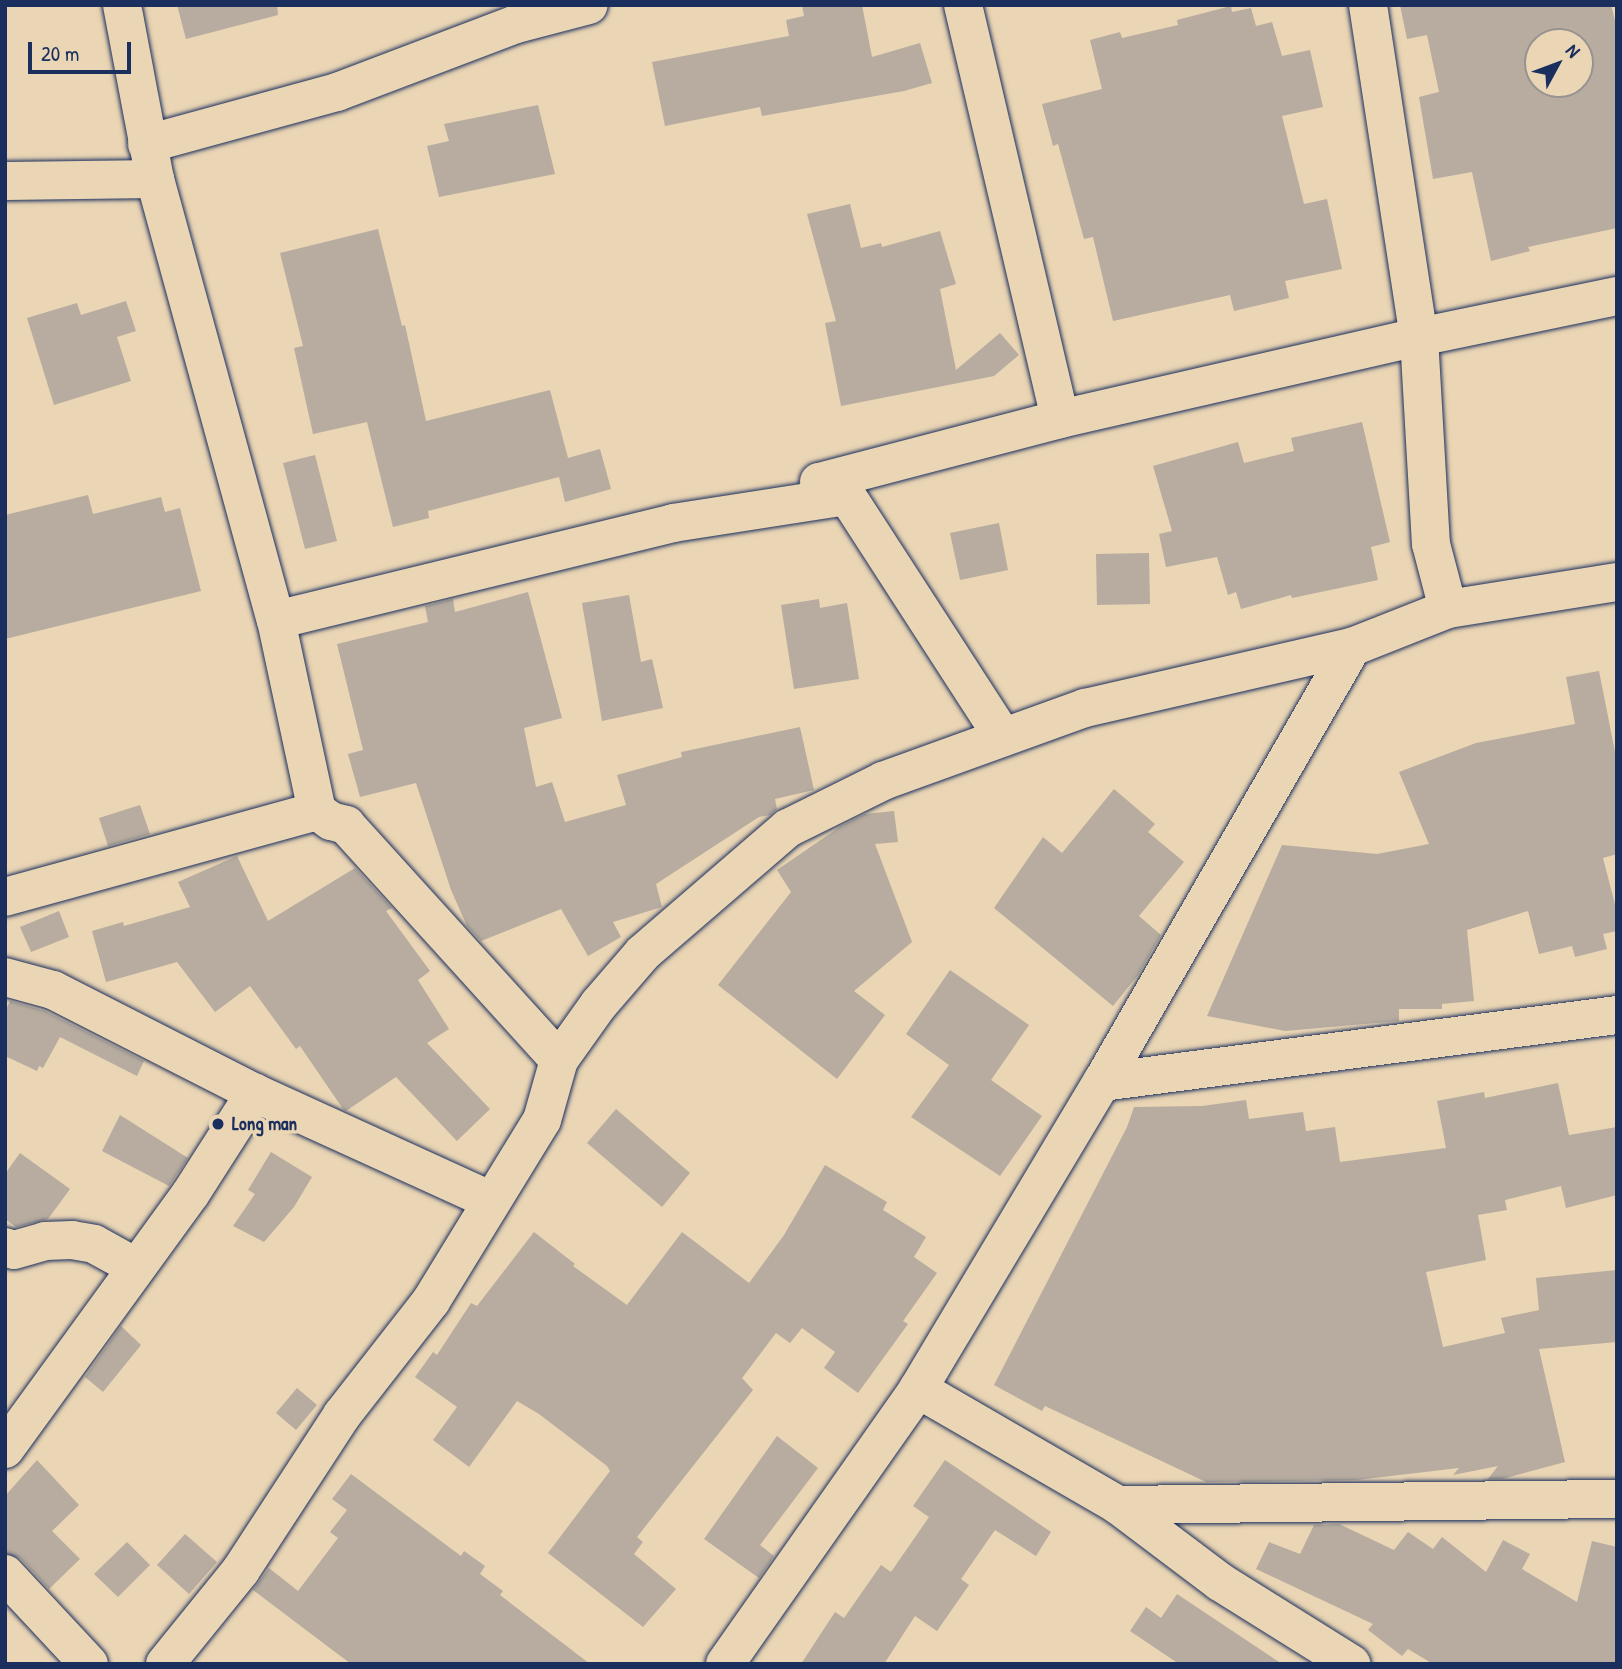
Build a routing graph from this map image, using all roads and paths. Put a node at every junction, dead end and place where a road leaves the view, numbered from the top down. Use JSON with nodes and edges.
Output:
{"nodes":[{"id":1,"x":122,"y":5,"type":"edge"},
{"id":2,"x":589,"y":5,"type":"edge"},
{"id":3,"x":963,"y":5,"type":"edge"},
{"id":4,"x":1368,"y":5,"type":"edge"},
{"id":5,"x":151,"y":162,"type":"junction"},
{"id":6,"x":5,"y":181,"type":"edge"},
{"id":7,"x":1617,"y":296,"type":"edge"},
{"id":8,"x":1419,"y":337,"type":"junction"},
{"id":9,"x":1060,"y":419,"type":"junction"},
{"id":10,"x":847,"y":496,"type":"junction"},
{"id":11,"x":1617,"y":582,"type":"edge"},
{"id":12,"x":1448,"y":609,"type":"junction"},
{"id":13,"x":276,"y":620,"type":"junction"},
{"id":14,"x":1352,"y":647,"type":"junction"},
{"id":15,"x":1003,"y":737,"type":"junction"},
{"id":16,"x":317,"y":811,"type":"junction"},
{"id":17,"x":5,"y":897,"type":"edge"},
{"id":18,"x":5,"y":976,"type":"edge"},
{"id":19,"x":1617,"y":1015,"type":"edge"},
{"id":20,"x":559,"y":1060,"type":"junction"},
{"id":21,"x":1102,"y":1082,"type":"junction"},
{"id":22,"x":256,"y":1093,"type":"junction"},
{"id":23,"x":492,"y":1201,"type":"junction"},
{"id":24,"x":5,"y":1247,"type":"edge"},
{"id":25,"x":136,"y":1267,"type":"junction"},
{"id":26,"x":918,"y":1389,"type":"junction"},
{"id":27,"x":5,"y":1449,"type":"edge"},
{"id":28,"x":1617,"y":1499,"type":"edge"},
{"id":29,"x":1118,"y":1505,"type":"junction"},
{"id":30,"x":5,"y":1574,"type":"edge"},
{"id":31,"x":89,"y":1664,"type":"edge"},
{"id":32,"x":165,"y":1664,"type":"edge"},
{"id":33,"x":725,"y":1664,"type":"edge"},
{"id":34,"x":1351,"y":1664,"type":"edge"}],
"edges":[{"from":1,"to":5,"type":"street"},
{"from":2,"to":5,"type":"street"},
{"from":3,"to":9,"type":"street"},
{"from":4,"to":8,"type":"street"},
{"from":5,"to":6,"type":"street"},
{"from":5,"to":13,"type":"street"},
{"from":7,"to":8,"type":"street"},
{"from":8,"to":9,"type":"street"},
{"from":8,"to":12,"type":"street"},
{"from":9,"to":10,"type":"street"},
{"from":10,"to":13,"type":"street"},
{"from":10,"to":15,"type":"street"},
{"from":11,"to":12,"type":"street"},
{"from":12,"to":14,"type":"street"},
{"from":13,"to":16,"type":"street"},
{"from":14,"to":15,"type":"street"},
{"from":14,"to":21,"type":"street"},
{"from":15,"to":20,"type":"street"},
{"from":16,"to":17,"type":"street"},
{"from":16,"to":20,"type":"street"},
{"from":18,"to":22,"type":"street"},
{"from":19,"to":21,"type":"street"},
{"from":20,"to":23,"type":"street"},
{"from":21,"to":26,"type":"street"},
{"from":22,"to":23,"type":"street"},
{"from":22,"to":25,"type":"street"},
{"from":23,"to":32,"type":"street"},
{"from":24,"to":25,"type":"street"},
{"from":25,"to":27,"type":"street"},
{"from":26,"to":29,"type":"street"},
{"from":26,"to":33,"type":"street"},
{"from":28,"to":29,"type":"street"},
{"from":29,"to":34,"type":"street"},
{"from":30,"to":31,"type":"street"}]}
